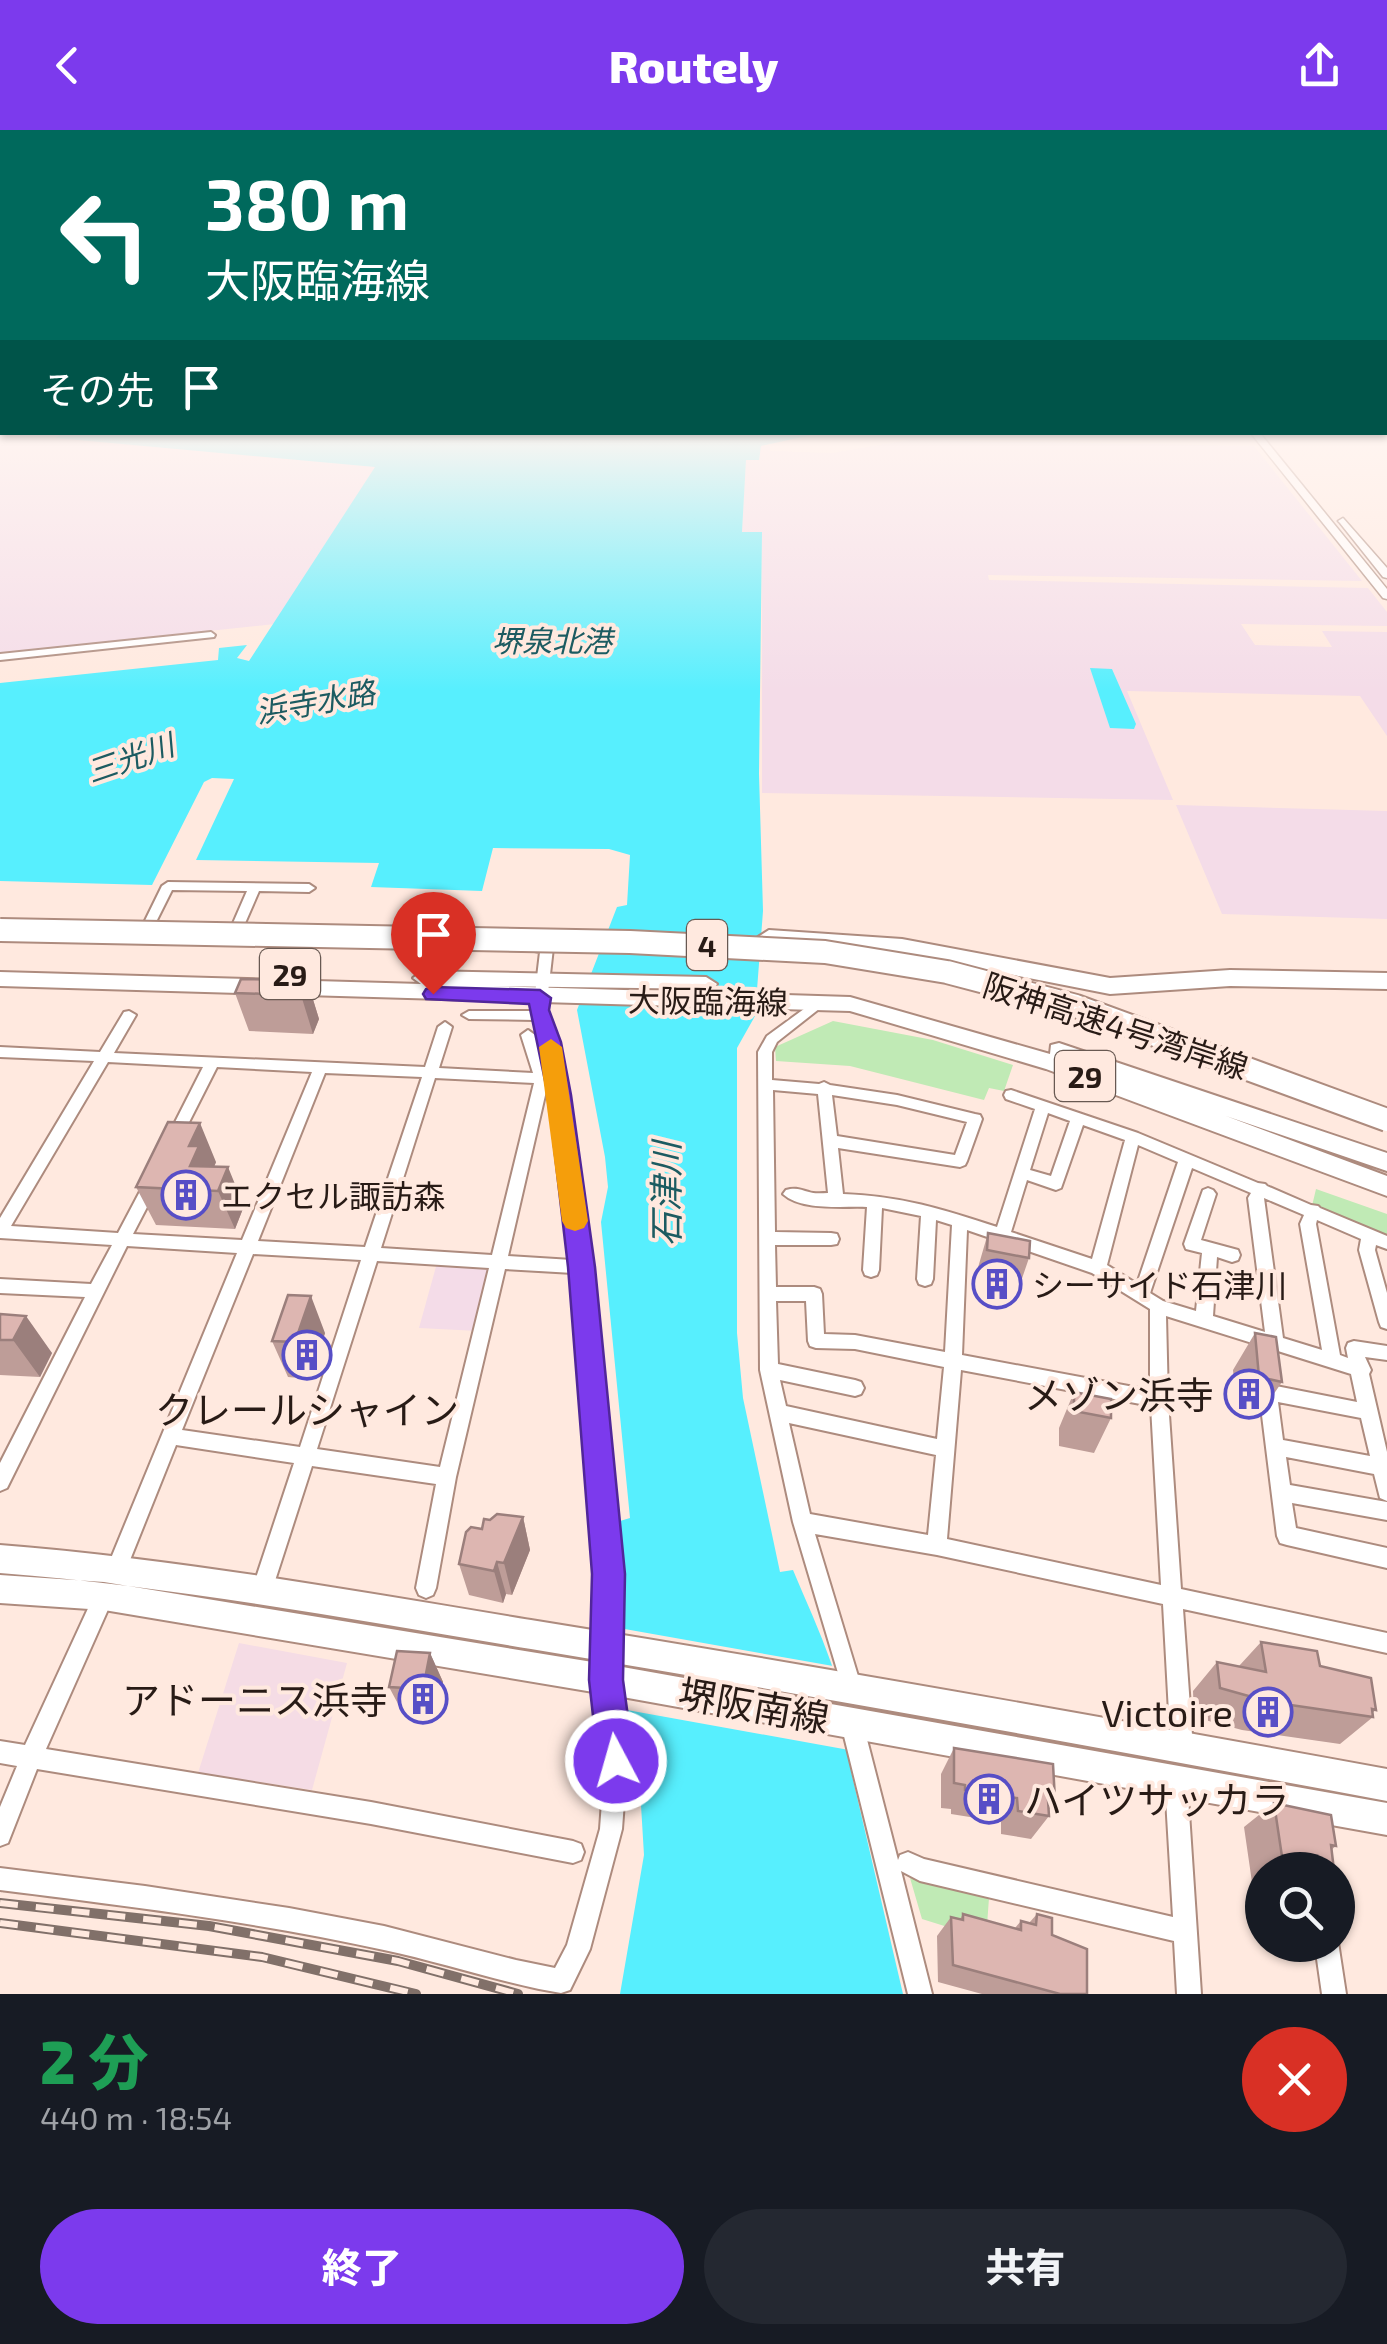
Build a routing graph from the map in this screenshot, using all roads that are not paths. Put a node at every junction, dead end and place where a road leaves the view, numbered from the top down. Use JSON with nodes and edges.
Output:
{"nodes":[{"id":1,"x":1323,"y":517,"type":"edge"},
{"id":2,"x":1339,"y":517,"type":"edge"},
{"id":3,"x":1387,"y":575,"type":"edge"},
{"id":4,"x":1387,"y":596,"type":"edge"},
{"id":5,"x":211,"y":635,"type":"dead end"},
{"id":6,"x":0,"y":657,"type":"edge"},
{"id":7,"x":255,"y":887,"type":"junction"},
{"id":8,"x":309,"y":888,"type":"dead end"},
{"id":9,"x":0,"y":919,"type":"edge"},
{"id":10,"x":0,"y":930,"type":"edge"},
{"id":11,"x":769,"y":936,"type":"junction"},
{"id":12,"x":232,"y":941,"type":"junction"},
{"id":13,"x":0,"y":964,"type":"edge"},
{"id":14,"x":0,"y":979,"type":"edge"},
{"id":15,"x":1387,"y":980,"type":"edge"},
{"id":16,"x":774,"y":993,"type":"junction"},
{"id":17,"x":541,"y":998,"type":"junction"},
{"id":18,"x":819,"y":1002,"type":"junction"},
{"id":19,"x":129,"y":1015,"type":"dead end"},
{"id":20,"x":469,"y":1015,"type":"dead end"},
{"id":21,"x":446,"y":1027,"type":"dead end"},
{"id":22,"x":528,"y":1035,"type":"dead end"},
{"id":23,"x":0,"y":1052,"type":"edge"},
{"id":24,"x":104,"y":1058,"type":"junction"},
{"id":25,"x":212,"y":1063,"type":"junction"},
{"id":26,"x":320,"y":1068,"type":"junction"},
{"id":27,"x":429,"y":1074,"type":"junction"},
{"id":28,"x":542,"y":1078,"type":"junction"},
{"id":29,"x":765,"y":1085,"type":"junction"},
{"id":30,"x":824,"y":1087,"type":"junction"},
{"id":31,"x":1011,"y":1095,"type":"dead end"},
{"id":32,"x":1044,"y":1105,"type":"junction"},
{"id":33,"x":1387,"y":1105,"type":"edge"},
{"id":34,"x":1078,"y":1118,"type":"junction"},
{"id":35,"x":1387,"y":1121,"type":"edge"},
{"id":36,"x":1133,"y":1137,"type":"junction"},
{"id":37,"x":830,"y":1142,"type":"junction"},
{"id":38,"x":168,"y":1151,"type":"edge"},
{"id":39,"x":1187,"y":1159,"type":"junction"},
{"id":40,"x":1387,"y":1162,"type":"edge"},
{"id":41,"x":159,"y":1169,"type":"edge"},
{"id":42,"x":1022,"y":1173,"type":"junction"},
{"id":43,"x":1387,"y":1186,"type":"edge"},
{"id":44,"x":1260,"y":1188,"type":"junction"},
{"id":45,"x":791,"y":1194,"type":"dead end"},
{"id":46,"x":1208,"y":1194,"type":"dead end"},
{"id":47,"x":836,"y":1199,"type":"junction"},
{"id":48,"x":875,"y":1202,"type":"junction"},
{"id":49,"x":1312,"y":1210,"type":"junction"},
{"id":50,"x":929,"y":1211,"type":"junction"},
{"id":51,"x":960,"y":1222,"type":"junction"},
{"id":52,"x":0,"y":1232,"type":"edge"},
{"id":53,"x":1002,"y":1235,"type":"junction"},
{"id":54,"x":1370,"y":1236,"type":"junction"},
{"id":55,"x":766,"y":1238,"type":"junction"},
{"id":56,"x":831,"y":1239,"type":"dead end"},
{"id":57,"x":124,"y":1240,"type":"junction"},
{"id":58,"x":1387,"y":1244,"type":"edge"},
{"id":59,"x":247,"y":1247,"type":"junction"},
{"id":60,"x":1210,"y":1249,"type":"junction"},
{"id":61,"x":372,"y":1255,"type":"junction"},
{"id":62,"x":1232,"y":1255,"type":"dead end"},
{"id":63,"x":501,"y":1262,"type":"junction"},
{"id":64,"x":581,"y":1267,"type":"junction"},
{"id":65,"x":1098,"y":1268,"type":"junction"},
{"id":66,"x":871,"y":1270,"type":"dead end"},
{"id":67,"x":926,"y":1280,"type":"dead end"},
{"id":68,"x":0,"y":1286,"type":"edge"},
{"id":69,"x":96,"y":1291,"type":"junction"},
{"id":70,"x":767,"y":1294,"type":"junction"},
{"id":71,"x":1141,"y":1296,"type":"junction"},
{"id":72,"x":1158,"y":1306,"type":"junction"},
{"id":73,"x":1204,"y":1320,"type":"junction"},
{"id":74,"x":1387,"y":1322,"type":"edge"},
{"id":75,"x":1268,"y":1340,"type":"junction"},
{"id":76,"x":1387,"y":1353,"type":"edge"},
{"id":77,"x":1332,"y":1361,"type":"junction"},
{"id":78,"x":953,"y":1362,"type":"junction"},
{"id":79,"x":769,"y":1370,"type":"junction"},
{"id":80,"x":1362,"y":1370,"type":"junction"},
{"id":81,"x":855,"y":1388,"type":"dead end"},
{"id":82,"x":1268,"y":1392,"type":"junction"},
{"id":83,"x":1158,"y":1400,"type":"junction"},
{"id":84,"x":778,"y":1412,"type":"junction"},
{"id":85,"x":1370,"y":1412,"type":"junction"},
{"id":86,"x":168,"y":1436,"type":"junction"},
{"id":87,"x":1275,"y":1448,"type":"junction"},
{"id":88,"x":945,"y":1449,"type":"junction"},
{"id":89,"x":306,"y":1455,"type":"junction"},
{"id":90,"x":1382,"y":1467,"type":"junction"},
{"id":91,"x":447,"y":1478,"type":"junction"},
{"id":92,"x":0,"y":1482,"type":"edge"},
{"id":93,"x":1281,"y":1492,"type":"junction"},
{"id":94,"x":1387,"y":1492,"type":"edge"},
{"id":95,"x":1387,"y":1511,"type":"edge"},
{"id":96,"x":802,"y":1522,"type":"junction"},
{"id":97,"x":936,"y":1546,"type":"junction"},
{"id":98,"x":1387,"y":1558,"type":"edge"},
{"id":99,"x":0,"y":1559,"type":"edge"},
{"id":100,"x":117,"y":1568,"type":"junction"},
{"id":101,"x":426,"y":1588,"type":"dead end"},
{"id":102,"x":0,"y":1590,"type":"edge"},
{"id":103,"x":262,"y":1590,"type":"junction"},
{"id":104,"x":104,"y":1596,"type":"junction"},
{"id":105,"x":1172,"y":1600,"type":"junction"},
{"id":106,"x":1387,"y":1643,"type":"edge"},
{"id":107,"x":611,"y":1665,"type":"junction"},
{"id":108,"x":844,"y":1686,"type":"junction"},
{"id":109,"x":848,"y":1723,"type":"junction"},
{"id":110,"x":1182,"y":1749,"type":"junction"},
{"id":111,"x":0,"y":1752,"type":"edge"},
{"id":112,"x":32,"y":1755,"type":"junction"},
{"id":113,"x":1176,"y":1782,"type":"junction"},
{"id":114,"x":1387,"y":1785,"type":"edge"},
{"id":115,"x":1387,"y":1820,"type":"edge"},
{"id":116,"x":0,"y":1836,"type":"edge"},
{"id":117,"x":573,"y":1852,"type":"dead end"},
{"id":118,"x":908,"y":1863,"type":"dead end"},
{"id":119,"x":0,"y":1879,"type":"edge"},
{"id":120,"x":1186,"y":1932,"type":"junction"},
{"id":121,"x":1330,"y":1962,"type":"edge"},
{"id":122,"x":561,"y":1981,"type":"joint"},
{"id":123,"x":923,"y":1993,"type":"edge"},
{"id":124,"x":1189,"y":1994,"type":"edge"},
{"id":125,"x":1334,"y":1994,"type":"edge"}],
"edges":[{"from":1,"to":4,"type":"street"},
{"from":2,"to":3,"type":"street"},
{"from":5,"to":6,"type":"street"},
{"from":7,"to":8,"type":"street"},
{"from":7,"to":12,"type":"street"},
{"from":7,"to":12,"type":"street"},
{"from":9,"to":11,"type":"highway","name":"阪神高速4号湾岸線","number":"4"},
{"from":10,"to":35,"type":"highway","name":"阪神高速4号湾岸線","number":"4","bridge":true},
{"from":11,"to":15,"type":"highway"},
{"from":11,"to":33,"type":"highway","name":"阪神高速4号湾岸線","number":"4"},
{"from":12,"to":17,"type":"street"},
{"from":13,"to":17,"type":"main road","name":"大阪臨海線","number":"29"},
{"from":14,"to":17,"type":"main road","name":"大阪臨海線","number":"29"},
{"from":16,"to":17,"type":"main road","name":"大阪臨海線","number":"29"},
{"from":16,"to":18,"type":"main road","name":"大阪臨海線","number":"29"},
{"from":16,"to":40,"type":"main road","name":"大阪臨海線","number":"29"},
{"from":17,"to":20,"type":"street"},
{"from":17,"to":64,"type":"street"},
{"from":18,"to":29,"type":"street"},
{"from":18,"to":43,"type":"main road","name":"大阪臨海線","number":"29"},
{"from":19,"to":24,"type":"street"},
{"from":21,"to":27,"type":"street"},
{"from":22,"to":28,"type":"street"},
{"from":23,"to":24,"type":"street"},
{"from":24,"to":25,"type":"street"},
{"from":24,"to":52,"type":"street"},
{"from":25,"to":26,"type":"street"},
{"from":25,"to":38,"type":"street"},
{"from":26,"to":27,"type":"street"},
{"from":26,"to":59,"type":"street"},
{"from":27,"to":28,"type":"street"},
{"from":27,"to":61,"type":"street"},
{"from":28,"to":63,"type":"street"},
{"from":29,"to":30,"type":"street"},
{"from":29,"to":55,"type":"street"},
{"from":30,"to":37,"type":"street"},
{"from":30,"to":37,"type":"street"},
{"from":31,"to":32,"type":"street"},
{"from":32,"to":34,"type":"street"},
{"from":32,"to":42,"type":"street"},
{"from":34,"to":36,"type":"street"},
{"from":34,"to":42,"type":"street"},
{"from":36,"to":39,"type":"street"},
{"from":36,"to":65,"type":"street"},
{"from":37,"to":47,"type":"street"},
{"from":39,"to":44,"type":"street"},
{"from":39,"to":71,"type":"street"},
{"from":41,"to":57,"type":"street"},
{"from":42,"to":53,"type":"street"},
{"from":44,"to":49,"type":"street"},
{"from":44,"to":75,"type":"street"},
{"from":45,"to":47,"type":"street"},
{"from":46,"to":60,"type":"street"},
{"from":47,"to":48,"type":"street"},
{"from":48,"to":50,"type":"street"},
{"from":48,"to":66,"type":"street"},
{"from":49,"to":54,"type":"street"},
{"from":49,"to":77,"type":"street"},
{"from":50,"to":51,"type":"street"},
{"from":50,"to":67,"type":"street"},
{"from":51,"to":53,"type":"street"},
{"from":51,"to":78,"type":"street"},
{"from":52,"to":57,"type":"street"},
{"from":53,"to":65,"type":"street"},
{"from":54,"to":58,"type":"street"},
{"from":54,"to":74,"type":"street"},
{"from":55,"to":56,"type":"street"},
{"from":55,"to":70,"type":"street"},
{"from":57,"to":59,"type":"street"},
{"from":57,"to":69,"type":"street"},
{"from":59,"to":61,"type":"street"},
{"from":59,"to":86,"type":"street"},
{"from":60,"to":62,"type":"street"},
{"from":60,"to":73,"type":"street"},
{"from":61,"to":63,"type":"street"},
{"from":61,"to":89,"type":"street"},
{"from":63,"to":64,"type":"street"},
{"from":63,"to":91,"type":"street"},
{"from":64,"to":107,"type":"street"},
{"from":65,"to":71,"type":"street"},
{"from":68,"to":69,"type":"street"},
{"from":69,"to":92,"type":"street"},
{"from":70,"to":78,"type":"street"},
{"from":70,"to":79,"type":"street"},
{"from":71,"to":72,"type":"street"},
{"from":72,"to":73,"type":"street"},
{"from":72,"to":83,"type":"street"},
{"from":73,"to":75,"type":"street"},
{"from":75,"to":77,"type":"street"},
{"from":75,"to":82,"type":"street"},
{"from":76,"to":80,"type":"street"},
{"from":77,"to":80,"type":"street"},
{"from":78,"to":83,"type":"street"},
{"from":78,"to":88,"type":"street"},
{"from":79,"to":81,"type":"street"},
{"from":79,"to":84,"type":"street"},
{"from":80,"to":85,"type":"street"},
{"from":82,"to":85,"type":"street"},
{"from":82,"to":87,"type":"street"},
{"from":83,"to":105,"type":"street"},
{"from":84,"to":88,"type":"street"},
{"from":84,"to":96,"type":"street"},
{"from":85,"to":90,"type":"street"},
{"from":86,"to":89,"type":"street"},
{"from":86,"to":100,"type":"street"},
{"from":87,"to":90,"type":"street"},
{"from":87,"to":93,"type":"street"},
{"from":88,"to":97,"type":"street"},
{"from":89,"to":91,"type":"street"},
{"from":89,"to":103,"type":"street"},
{"from":90,"to":94,"type":"street"},
{"from":91,"to":101,"type":"street"},
{"from":93,"to":95,"type":"street"},
{"from":93,"to":98,"type":"street"},
{"from":96,"to":97,"type":"street"},
{"from":96,"to":108,"type":"street"},
{"from":97,"to":105,"type":"street"},
{"from":99,"to":100,"type":"main road","name":"堺阪南線"},
{"from":100,"to":103,"type":"main road","name":"堺阪南線"},
{"from":102,"to":104,"type":"main road","name":"堺阪南線"},
{"from":103,"to":107,"type":"main road","name":"堺阪南線"},
{"from":104,"to":107,"type":"main road","name":"堺阪南線"},
{"from":104,"to":112,"type":"street"},
{"from":105,"to":106,"type":"street"},
{"from":105,"to":110,"type":"street"},
{"from":107,"to":108,"type":"main road","name":"堺阪南線"},
{"from":107,"to":109,"type":"main road","name":"堺阪南線"},
{"from":107,"to":122,"type":"street"},
{"from":108,"to":110,"type":"main road","name":"堺阪南線"},
{"from":109,"to":113,"type":"main road","name":"堺阪南線"},
{"from":109,"to":123,"type":"street"},
{"from":110,"to":114,"type":"main road","name":"堺阪南線"},
{"from":111,"to":112,"type":"street"},
{"from":112,"to":116,"type":"street"},
{"from":112,"to":117,"type":"street"},
{"from":113,"to":115,"type":"main road","name":"堺阪南線"},
{"from":113,"to":120,"type":"street"},
{"from":118,"to":120,"type":"street"},
{"from":119,"to":122,"type":"street"},
{"from":120,"to":124,"type":"street"},
{"from":121,"to":125,"type":"street"}]}
